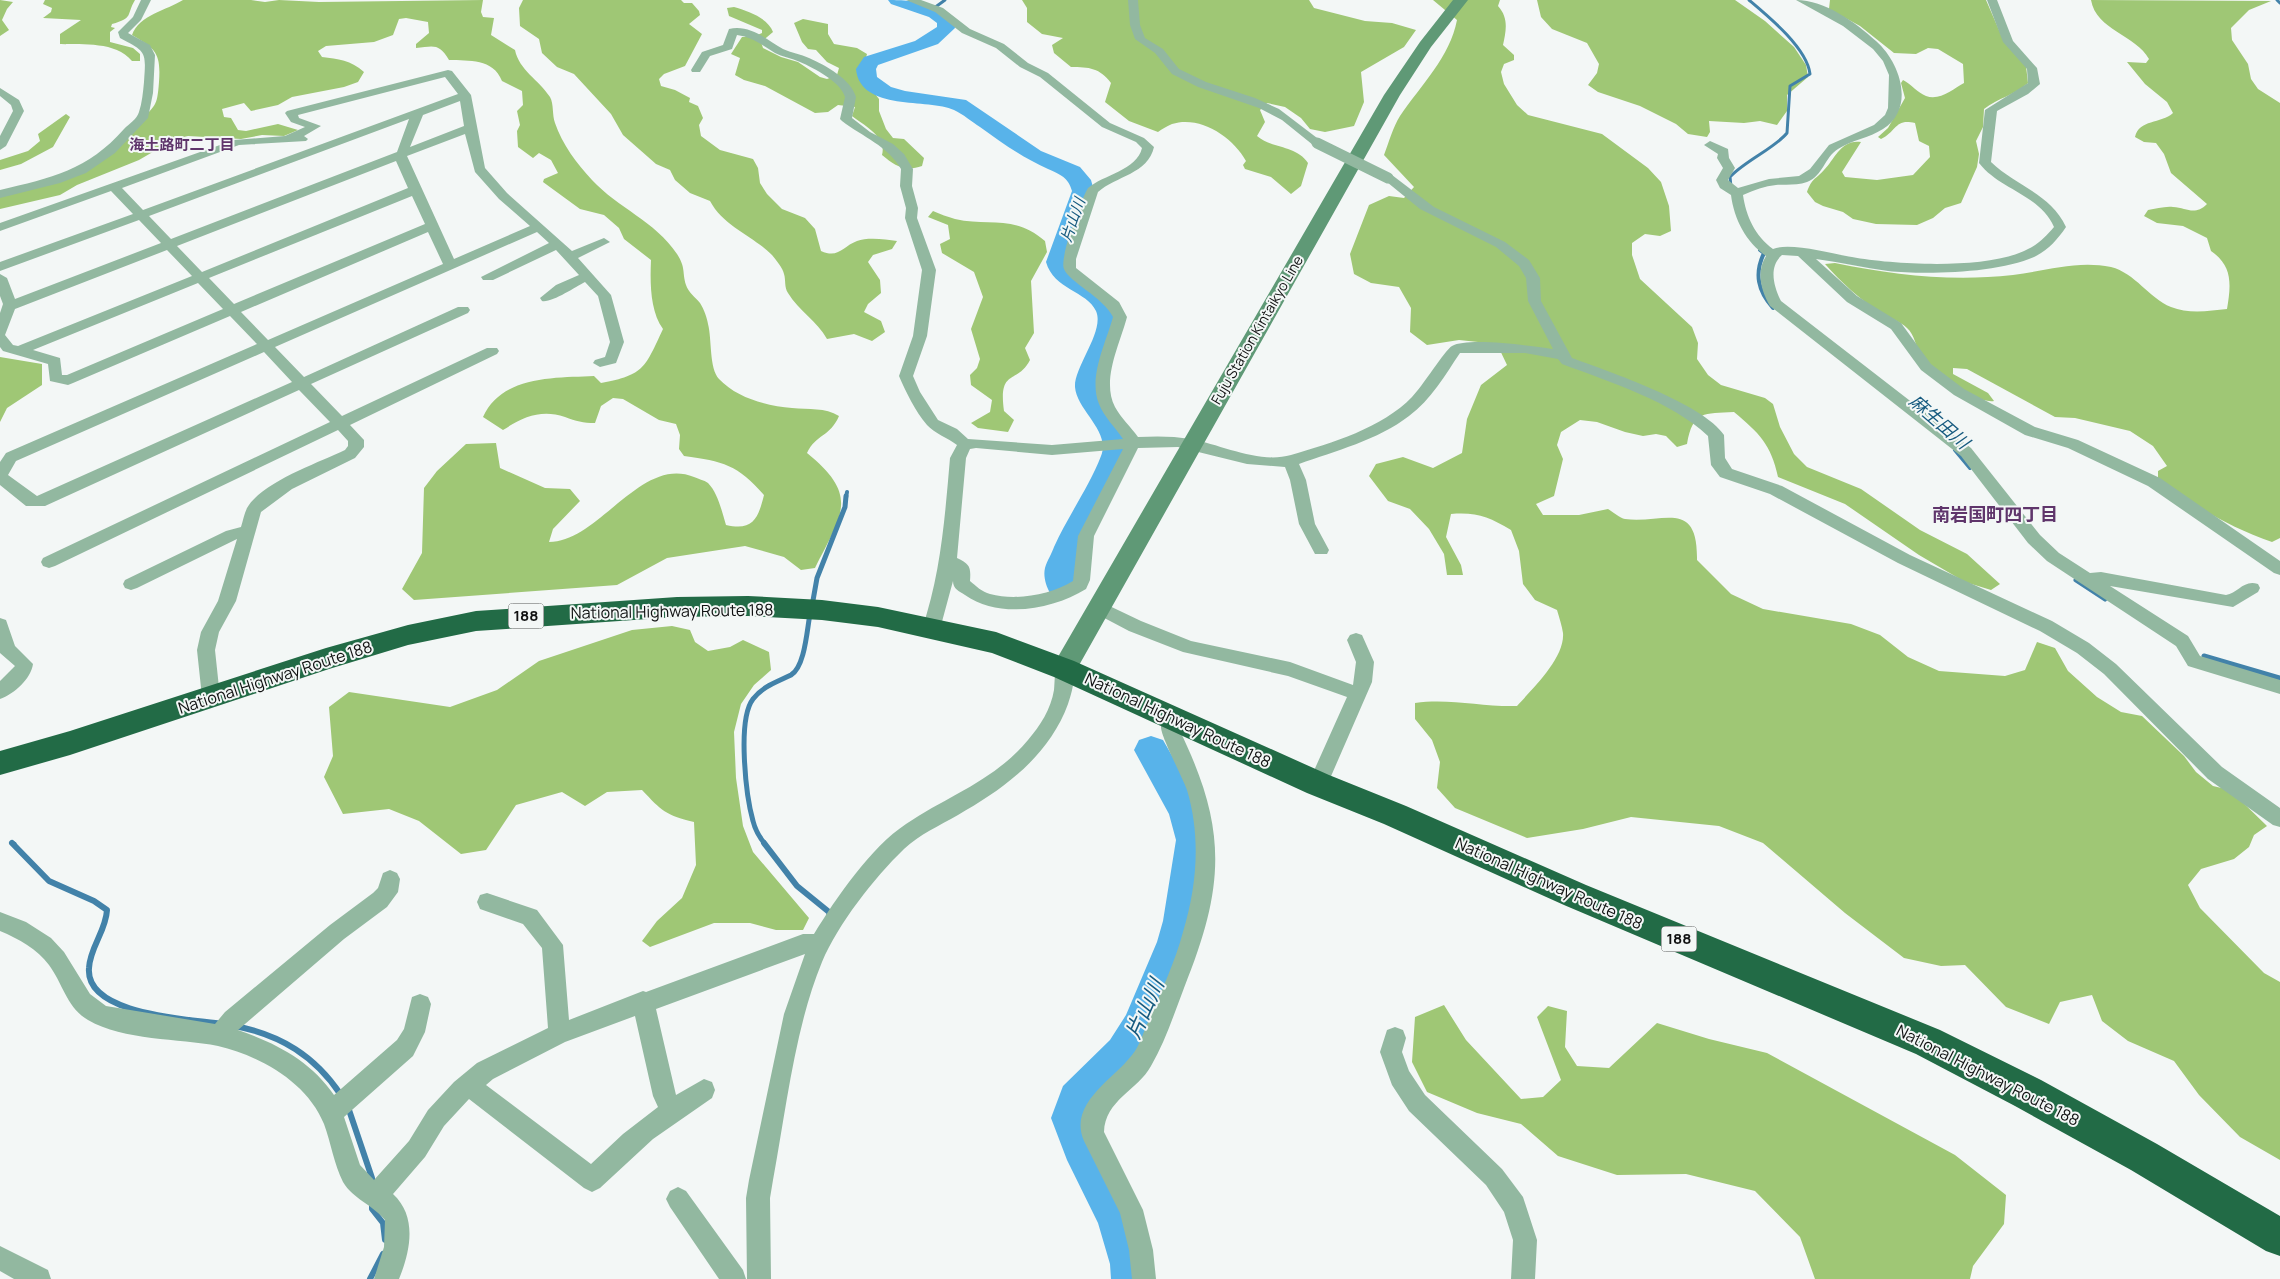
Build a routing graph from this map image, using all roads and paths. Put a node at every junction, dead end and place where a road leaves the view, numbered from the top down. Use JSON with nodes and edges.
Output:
{"nodes":[{"id":1,"x":146,"y":0,"type":"edge"},
{"id":2,"x":911,"y":0,"type":"edge"},
{"id":3,"x":1133,"y":0,"type":"edge"},
{"id":4,"x":1461,"y":0,"type":"edge"},
{"id":5,"x":1800,"y":0,"type":"edge"},
{"id":6,"x":1992,"y":0,"type":"edge"},
{"id":7,"x":696,"y":70,"type":"dead end"},
{"id":8,"x":0,"y":91,"type":"edge"},
{"id":9,"x":465,"y":95,"type":"junction"},
{"id":10,"x":13,"y":102,"type":"junction"},
{"id":11,"x":0,"y":106,"type":"edge"},
{"id":12,"x":418,"y":112,"type":"junction"},
{"id":13,"x":470,"y":128,"type":"junction"},
{"id":14,"x":3,"y":135,"type":"edge"},
{"id":15,"x":290,"y":138,"type":"junction"},
{"id":16,"x":332,"y":144,"type":"junction"},
{"id":17,"x":1710,"y":145,"type":"dead end"},
{"id":18,"x":0,"y":146,"type":"edge"},
{"id":19,"x":401,"y":156,"type":"junction"},
{"id":20,"x":114,"y":187,"type":"junction"},
{"id":21,"x":415,"y":190,"type":"junction"},
{"id":22,"x":1737,"y":193,"type":"junction"},
{"id":23,"x":0,"y":194,"type":"edge"},
{"id":24,"x":140,"y":216,"type":"junction"},
{"id":25,"x":432,"y":226,"type":"junction"},
{"id":26,"x":0,"y":227,"type":"edge"},
{"id":27,"x":538,"y":227,"type":"junction"},
{"id":28,"x":604,"y":242,"type":"dead end"},
{"id":29,"x":558,"y":244,"type":"junction"},
{"id":30,"x":168,"y":246,"type":"junction"},
{"id":31,"x":1803,"y":254,"type":"junction"},
{"id":32,"x":1773,"y":255,"type":"junction"},
{"id":33,"x":570,"y":257,"type":"junction"},
{"id":34,"x":450,"y":265,"type":"junction"},
{"id":35,"x":0,"y":268,"type":"edge"},
{"id":36,"x":588,"y":276,"type":"junction"},
{"id":37,"x":488,"y":277,"type":"dead end"},
{"id":38,"x":0,"y":278,"type":"edge"},
{"id":39,"x":198,"y":278,"type":"junction"},
{"id":40,"x":547,"y":298,"type":"dead end"},
{"id":41,"x":10,"y":306,"type":"junction"},
{"id":42,"x":463,"y":310,"type":"dead end"},
{"id":43,"x":231,"y":311,"type":"junction"},
{"id":44,"x":0,"y":332,"type":"edge"},
{"id":45,"x":0,"y":338,"type":"edge"},
{"id":46,"x":266,"y":346,"type":"junction"},
{"id":47,"x":19,"y":351,"type":"junction"},
{"id":48,"x":492,"y":351,"type":"dead end"},
{"id":49,"x":1562,"y":355,"type":"junction"},
{"id":50,"x":600,"y":363,"type":"dead end"},
{"id":51,"x":301,"y":383,"type":"junction"},
{"id":52,"x":339,"y":424,"type":"junction"},
{"id":53,"x":965,"y":444,"type":"junction"},
{"id":54,"x":1191,"y":445,"type":"junction"},
{"id":55,"x":1121,"y":446,"type":"junction"},
{"id":56,"x":1290,"y":462,"type":"junction"},
{"id":57,"x":0,"y":476,"type":"edge"},
{"id":58,"x":247,"y":531,"type":"junction"},
{"id":59,"x":1321,"y":550,"type":"dead end"},
{"id":60,"x":49,"y":562,"type":"dead end"},
{"id":61,"x":950,"y":562,"type":"junction"},
{"id":62,"x":2280,"y":569,"type":"edge"},
{"id":63,"x":2086,"y":579,"type":"junction"},
{"id":64,"x":131,"y":584,"type":"dead end"},
{"id":65,"x":2252,"y":588,"type":"dead end"},
{"id":66,"x":1099,"y":607,"type":"junction"},
{"id":67,"x":0,"y":625,"type":"edge"},
{"id":68,"x":931,"y":629,"type":"junction"},
{"id":69,"x":1356,"y":640,"type":"dead end"},
{"id":70,"x":1064,"y":669,"type":"junction"},
{"id":71,"x":2280,"y":687,"type":"edge"},
{"id":72,"x":0,"y":692,"type":"edge"},
{"id":73,"x":1358,"y":694,"type":"junction"},
{"id":74,"x":211,"y":697,"type":"junction"},
{"id":75,"x":1172,"y":718,"type":"junction"},
{"id":76,"x":0,"y":763,"type":"edge"},
{"id":77,"x":1318,"y":784,"type":"junction"},
{"id":78,"x":2280,"y":818,"type":"edge"},
{"id":79,"x":390,"y":879,"type":"dead end"},
{"id":80,"x":487,"y":902,"type":"dead end"},
{"id":81,"x":0,"y":921,"type":"edge"},
{"id":82,"x":820,"y":944,"type":"junction"},
{"id":83,"x":643,"y":1001,"type":"junction"},
{"id":84,"x":420,"y":1004,"type":"dead end"},
{"id":85,"x":559,"y":1034,"type":"junction"},
{"id":86,"x":220,"y":1036,"type":"junction"},
{"id":87,"x":1395,"y":1038,"type":"dead end"},
{"id":88,"x":471,"y":1083,"type":"junction"},
{"id":89,"x":704,"y":1090,"type":"dead end"},
{"id":90,"x":671,"y":1110,"type":"junction"},
{"id":91,"x":332,"y":1112,"type":"junction"},
{"id":92,"x":376,"y":1196,"type":"junction"},
{"id":93,"x":678,"y":1199,"type":"dead end"},
{"id":94,"x":2280,"y":1237,"type":"edge"},
{"id":95,"x":0,"y":1258,"type":"edge"},
{"id":96,"x":39,"y":1279,"type":"edge"},
{"id":97,"x":386,"y":1279,"type":"edge"},
{"id":98,"x":734,"y":1279,"type":"edge"},
{"id":99,"x":759,"y":1279,"type":"edge"},
{"id":100,"x":1144,"y":1279,"type":"edge"},
{"id":101,"x":1523,"y":1279,"type":"edge"}],
"edges":[{"from":1,"to":23,"type":"street"},
{"from":2,"to":55,"type":"street"},
{"from":3,"to":49,"type":"street","bridge":true},
{"from":4,"to":54,"type":"main road","name":"Fuju Station Kintaikyo Line"},
{"from":5,"to":22,"type":"street"},
{"from":6,"to":31,"type":"street"},
{"from":7,"to":53,"type":"street"},
{"from":8,"to":10,"type":"street"},
{"from":9,"to":12,"type":"street"},
{"from":9,"to":13,"type":"street"},
{"from":9,"to":15,"type":"street"},
{"from":10,"to":11,"type":"street"},
{"from":10,"to":14,"type":"street"},
{"from":12,"to":16,"type":"street"},
{"from":12,"to":19,"type":"street"},
{"from":13,"to":19,"type":"street"},
{"from":13,"to":27,"type":"street"},
{"from":14,"to":18,"type":"street"},
{"from":15,"to":16,"type":"street"},
{"from":15,"to":20,"type":"street"},
{"from":16,"to":24,"type":"street"},
{"from":17,"to":22,"type":"street"},
{"from":19,"to":21,"type":"street"},
{"from":19,"to":30,"type":"street"},
{"from":20,"to":24,"type":"street"},
{"from":20,"to":26,"type":"street"},
{"from":21,"to":25,"type":"street"},
{"from":21,"to":39,"type":"street"},
{"from":22,"to":32,"type":"street"},
{"from":24,"to":30,"type":"street"},
{"from":24,"to":35,"type":"street"},
{"from":25,"to":34,"type":"street"},
{"from":25,"to":43,"type":"street"},
{"from":27,"to":29,"type":"street"},
{"from":27,"to":34,"type":"street"},
{"from":28,"to":33,"type":"street"},
{"from":29,"to":33,"type":"street"},
{"from":29,"to":37,"type":"street"},
{"from":30,"to":39,"type":"street"},
{"from":30,"to":41,"type":"street"},
{"from":31,"to":32,"type":"street"},
{"from":31,"to":62,"type":"street"},
{"from":32,"to":63,"type":"street"},
{"from":33,"to":36,"type":"street"},
{"from":34,"to":46,"type":"street"},
{"from":36,"to":40,"type":"street"},
{"from":36,"to":50,"type":"street"},
{"from":38,"to":41,"type":"street"},
{"from":39,"to":43,"type":"street"},
{"from":39,"to":47,"type":"street"},
{"from":41,"to":44,"type":"street"},
{"from":42,"to":51,"type":"street"},
{"from":43,"to":46,"type":"street"},
{"from":43,"to":47,"type":"street"},
{"from":45,"to":47,"type":"street"},
{"from":46,"to":51,"type":"street"},
{"from":46,"to":57,"type":"street"},
{"from":48,"to":52,"type":"street"},
{"from":49,"to":56,"type":"street"},
{"from":49,"to":78,"type":"street"},
{"from":51,"to":52,"type":"street"},
{"from":51,"to":57,"type":"street"},
{"from":52,"to":58,"type":"street"},
{"from":52,"to":60,"type":"street"},
{"from":53,"to":55,"type":"street"},
{"from":53,"to":61,"type":"street"},
{"from":54,"to":55,"type":"street"},
{"from":54,"to":56,"type":"street"},
{"from":54,"to":66,"type":"main road","name":"Fuju Station Kintaikyo Line"},
{"from":55,"to":61,"type":"street"},
{"from":56,"to":59,"type":"street"},
{"from":58,"to":64,"type":"street"},
{"from":58,"to":74,"type":"street"},
{"from":61,"to":68,"type":"street"},
{"from":63,"to":65,"type":"street"},
{"from":63,"to":71,"type":"street"},
{"from":66,"to":70,"type":"main road","name":"Fuju Station Kintaikyo Line"},
{"from":66,"to":73,"type":"street"},
{"from":67,"to":72,"type":"street"},
{"from":68,"to":70,"type":"highway","name":"National Highway Route 188","number":"188"},
{"from":68,"to":74,"type":"highway","name":"National Highway Route 188","number":"188"},
{"from":69,"to":73,"type":"street"},
{"from":70,"to":75,"type":"highway","name":"National Highway Route 188","number":"188"},
{"from":70,"to":82,"type":"street"},
{"from":73,"to":77,"type":"street"},
{"from":74,"to":76,"type":"highway","name":"National Highway Route 188","number":"188"},
{"from":75,"to":77,"type":"highway","name":"National Highway Route 188","number":"188"},
{"from":75,"to":100,"type":"street"},
{"from":77,"to":94,"type":"highway","name":"National Highway Route 188","number":"188"},
{"from":79,"to":86,"type":"street"},
{"from":80,"to":85,"type":"street"},
{"from":81,"to":86,"type":"street"},
{"from":82,"to":83,"type":"street"},
{"from":82,"to":99,"type":"street"},
{"from":83,"to":85,"type":"street"},
{"from":83,"to":90,"type":"street"},
{"from":84,"to":91,"type":"street"},
{"from":85,"to":88,"type":"street"},
{"from":86,"to":91,"type":"street"},
{"from":87,"to":101,"type":"street"},
{"from":88,"to":90,"type":"street"},
{"from":88,"to":92,"type":"street"},
{"from":89,"to":90,"type":"street"},
{"from":91,"to":92,"type":"street"},
{"from":92,"to":97,"type":"street"},
{"from":93,"to":98,"type":"street"},
{"from":95,"to":96,"type":"street"}]}
